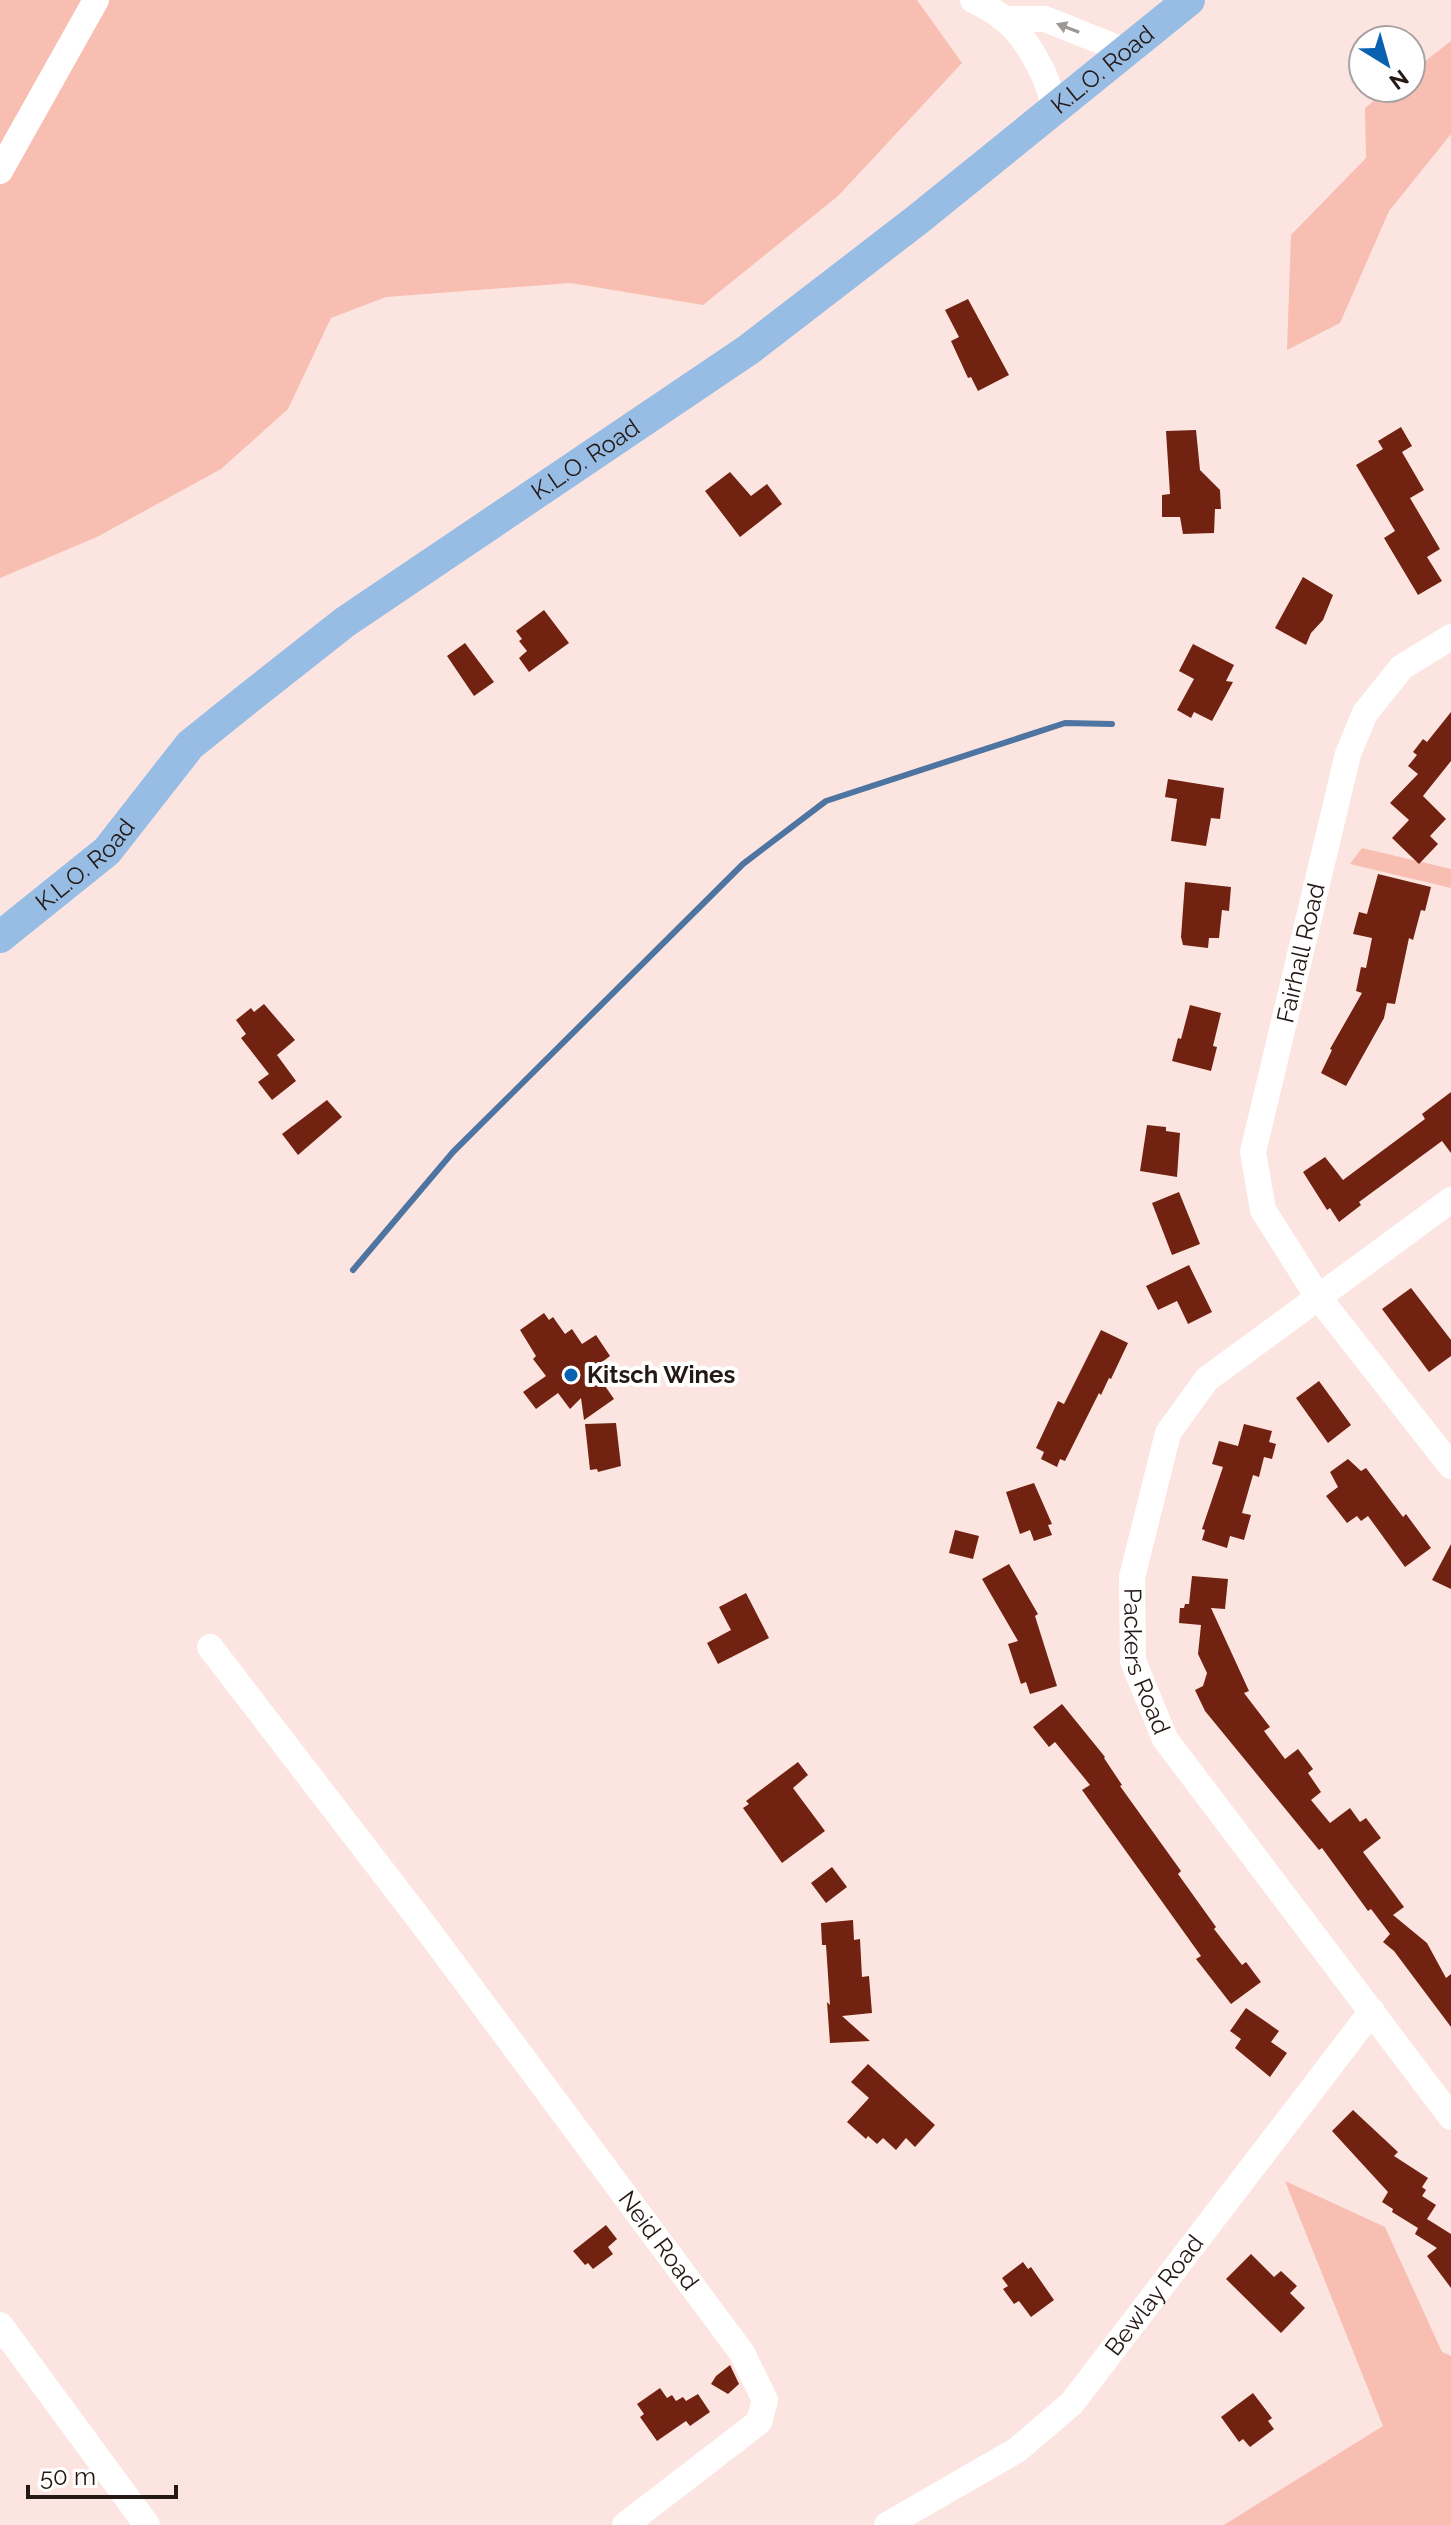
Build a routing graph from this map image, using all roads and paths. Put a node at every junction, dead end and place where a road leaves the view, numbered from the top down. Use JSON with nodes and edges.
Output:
{"nodes":[{"id":1,"x":96,"y":0,"type":"edge"},
{"id":2,"x":973,"y":0,"type":"edge"},
{"id":3,"x":1189,"y":0,"type":"edge"},
{"id":4,"x":1007,"y":19,"type":"junction"},
{"id":5,"x":1125,"y":51,"type":"junction"},
{"id":6,"x":1056,"y":106,"type":"junction"},
{"id":7,"x":0,"y":171,"type":"edge"},
{"id":8,"x":1451,"y":637,"type":"edge"},
{"id":9,"x":0,"y":937,"type":"edge"},
{"id":10,"x":1451,"y":1200,"type":"edge"},
{"id":11,"x":1318,"y":1297,"type":"junction"},
{"id":12,"x":1451,"y":1466,"type":"edge"},
{"id":13,"x":210,"y":1647,"type":"dead end"},
{"id":14,"x":1372,"y":2011,"type":"junction"},
{"id":15,"x":1451,"y":2117,"type":"edge"},
{"id":16,"x":0,"y":2325,"type":"edge"},
{"id":17,"x":147,"y":2525,"type":"edge"},
{"id":18,"x":625,"y":2525,"type":"edge"},
{"id":19,"x":887,"y":2525,"type":"edge"}],
"edges":[{"from":1,"to":7,"type":"street"},
{"from":2,"to":4,"type":"street"},
{"from":3,"to":5,"type":"main road","name":"K.L.O. Road"},
{"from":5,"to":4,"type":"street","one_way":true},
{"from":4,"to":6,"type":"street"},
{"from":5,"to":6,"type":"main road","name":"K.L.O. Road"},
{"from":6,"to":9,"type":"main road","name":"K.L.O. Road"},
{"from":8,"to":11,"type":"street","name":"Fairhall Road"},
{"from":10,"to":11,"type":"street","name":"Packers Road"},
{"from":11,"to":12,"type":"street","name":"Fairhall Road"},
{"from":11,"to":14,"type":"street","name":"Packers Road"},
{"from":13,"to":18,"type":"street","name":"Neid Road"},
{"from":14,"to":15,"type":"street","name":"Packers Road"},
{"from":14,"to":19,"type":"street","name":"Bewlay Road"},
{"from":16,"to":17,"type":"street"}]}
